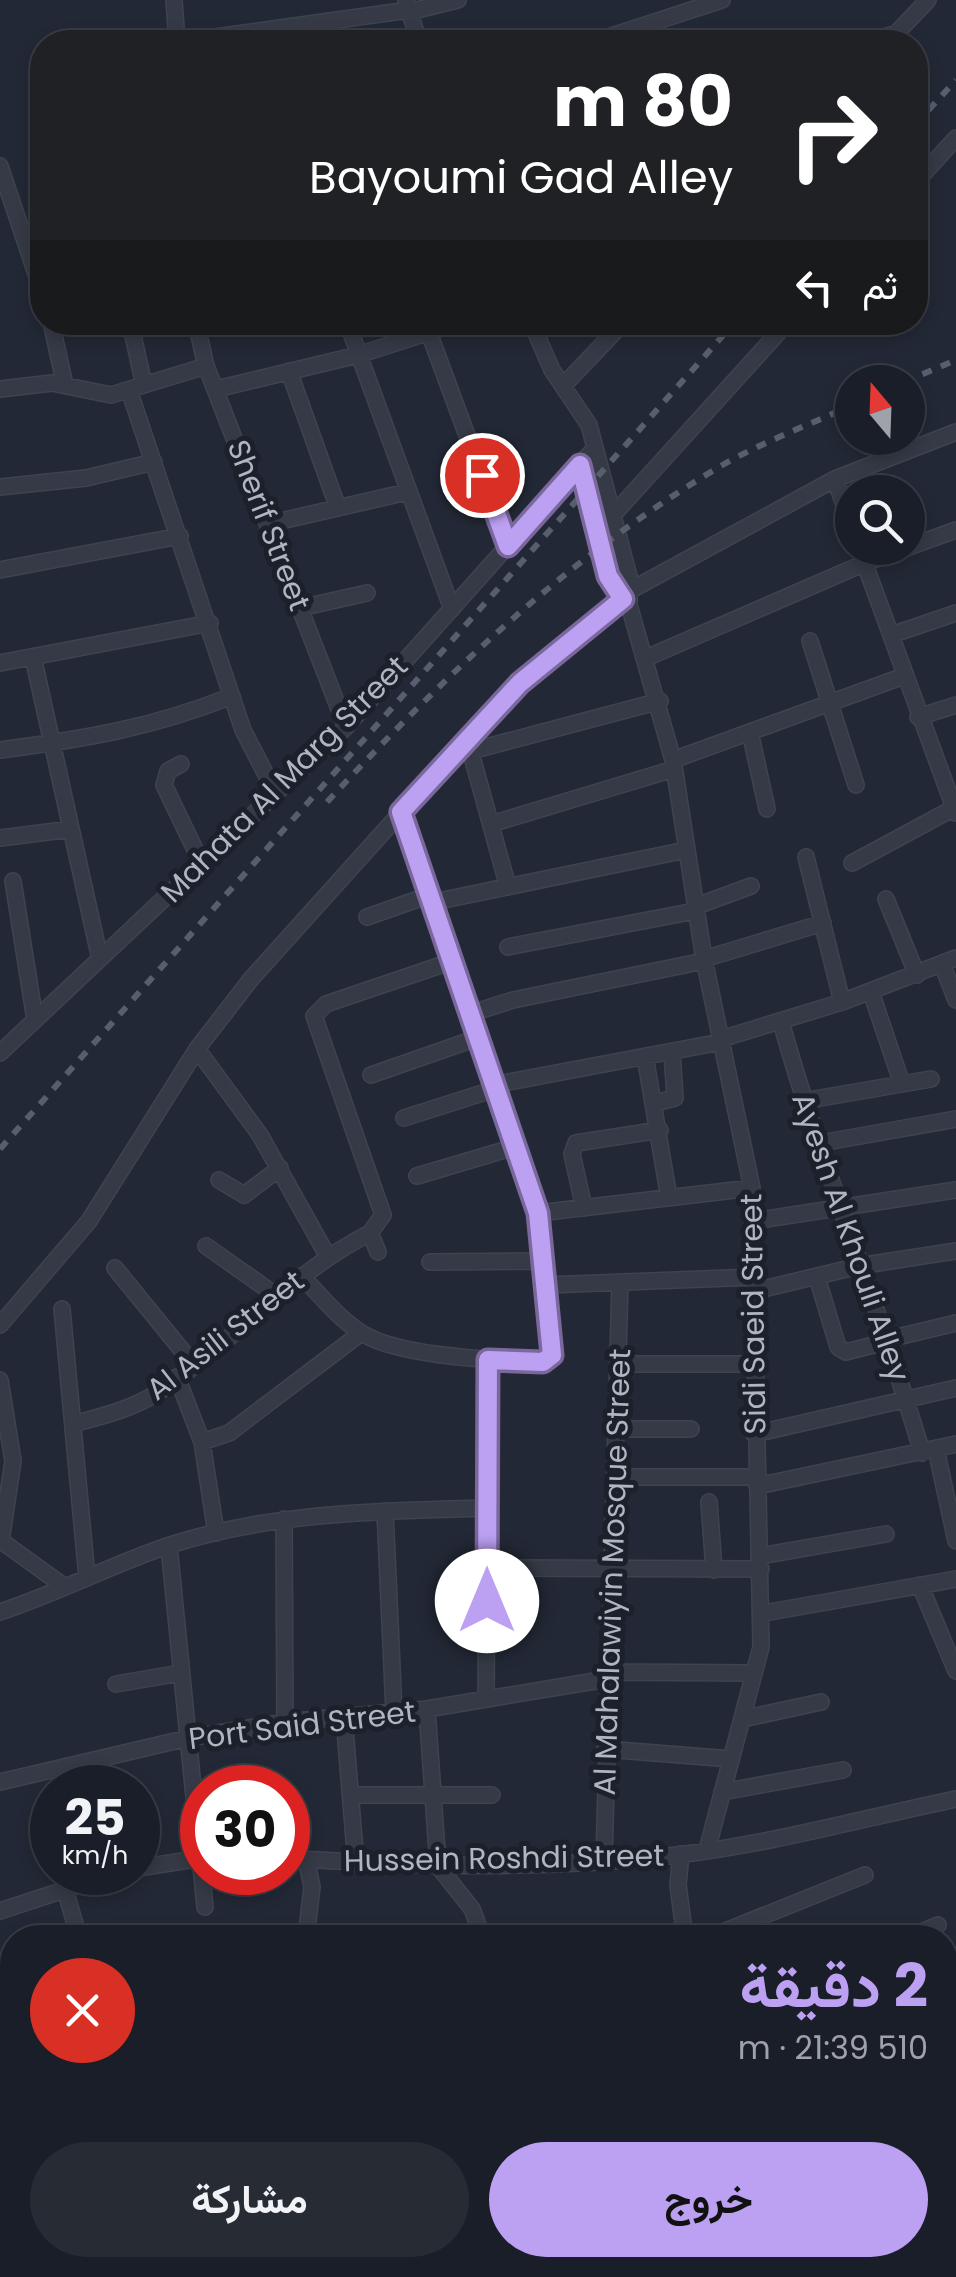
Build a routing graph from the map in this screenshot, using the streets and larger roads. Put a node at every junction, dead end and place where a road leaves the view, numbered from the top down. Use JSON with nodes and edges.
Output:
{"nodes":[{"id":1,"x":174,"y":0,"type":"edge"},
{"id":2,"x":458,"y":0,"type":"edge"},
{"id":3,"x":722,"y":0,"type":"edge"},
{"id":4,"x":928,"y":0,"type":"edge"},
{"id":5,"x":681,"y":6,"type":"edge"},
{"id":6,"x":408,"y":7,"type":"edge"},
{"id":7,"x":177,"y":30,"type":"edge"},
{"id":8,"x":257,"y":30,"type":"edge"},
{"id":9,"x":622,"y":30,"type":"edge"},
{"id":10,"x":900,"y":30,"type":"edge"},
{"id":11,"x":956,"y":138,"type":"edge"},
{"id":12,"x":0,"y":166,"type":"edge"},
{"id":13,"x":928,"y":169,"type":"edge"},
{"id":14,"x":30,"y":256,"type":"edge"},
{"id":15,"x":54,"y":335,"type":"edge"},
{"id":16,"x":131,"y":335,"type":"edge"},
{"id":17,"x":199,"y":335,"type":"edge"},
{"id":18,"x":351,"y":335,"type":"edge"},
{"id":19,"x":409,"y":335,"type":"edge"},
{"id":20,"x":430,"y":335,"type":"edge"},
{"id":21,"x":537,"y":335,"type":"edge"},
{"id":22,"x":612,"y":335,"type":"edge"},
{"id":23,"x":776,"y":335,"type":"edge"},
{"id":24,"x":358,"y":355,"type":"junction"},
{"id":25,"x":206,"y":366,"type":"junction"},
{"id":26,"x":289,"y":371,"type":"junction"},
{"id":27,"x":65,"y":385,"type":"junction"},
{"id":28,"x":563,"y":386,"type":"junction"},
{"id":29,"x":136,"y":387,"type":"junction"},
{"id":30,"x":0,"y":389,"type":"edge"},
{"id":31,"x":216,"y":389,"type":"junction"},
{"id":32,"x":956,"y":432,"type":"edge"},
{"id":33,"x":595,"y":448,"type":"junction"},
{"id":34,"x":154,"y":462,"type":"junction"},
{"id":35,"x":580,"y":465,"type":"junction"},
{"id":36,"x":843,"y":475,"type":"edge"},
{"id":37,"x":835,"y":478,"type":"edge"},
{"id":38,"x":0,"y":487,"type":"edge"},
{"id":39,"x":407,"y":492,"type":"junction"},
{"id":40,"x":338,"y":508,"type":"junction"},
{"id":41,"x":613,"y":515,"type":"junction"},
{"id":42,"x":268,"y":524,"type":"junction"},
{"id":43,"x":956,"y":530,"type":"edge"},
{"id":44,"x":180,"y":536,"type":"junction"},
{"id":45,"x":925,"y":539,"type":"edge"},
{"id":46,"x":508,"y":546,"type":"junction"},
{"id":47,"x":843,"y":565,"type":"edge"},
{"id":48,"x":865,"y":565,"type":"edge"},
{"id":49,"x":0,"y":570,"type":"edge"},
{"id":50,"x":367,"y":593,"type":"dead end"},
{"id":51,"x":628,"y":598,"type":"junction"},
{"id":52,"x":300,"y":608,"type":"junction"},
{"id":53,"x":452,"y":609,"type":"junction"},
{"id":54,"x":956,"y":613,"type":"edge"},
{"id":55,"x":210,"y":623,"type":"junction"},
{"id":56,"x":890,"y":635,"type":"junction"},
{"id":57,"x":810,"y":641,"type":"dead end"},
{"id":58,"x":33,"y":657,"type":"junction"},
{"id":59,"x":646,"y":658,"type":"junction"},
{"id":60,"x":0,"y":664,"type":"edge"},
{"id":61,"x":904,"y":676,"type":"junction"},
{"id":62,"x":232,"y":696,"type":"junction"},
{"id":63,"x":660,"y":701,"type":"junction"},
{"id":64,"x":830,"y":703,"type":"junction"},
{"id":65,"x":956,"y":705,"type":"edge"},
{"id":66,"x":918,"y":717,"type":"junction"},
{"id":67,"x":346,"y":727,"type":"junction"},
{"id":68,"x":750,"y":732,"type":"junction"},
{"id":69,"x":52,"y":743,"type":"junction"},
{"id":70,"x":469,"y":745,"type":"junction"},
{"id":71,"x":0,"y":750,"type":"edge"},
{"id":72,"x":180,"y":764,"type":"dead end"},
{"id":73,"x":674,"y":765,"type":"junction"},
{"id":74,"x":856,"y":785,"type":"dead end"},
{"id":75,"x":276,"y":794,"type":"junction"},
{"id":76,"x":767,"y":810,"type":"dead end"},
{"id":77,"x":955,"y":811,"type":"edge"},
{"id":78,"x":401,"y":812,"type":"junction"},
{"id":79,"x":491,"y":824,"type":"junction"},
{"id":80,"x":71,"y":829,"type":"junction"},
{"id":81,"x":0,"y":838,"type":"edge"},
{"id":82,"x":686,"y":850,"type":"junction"},
{"id":83,"x":806,"y":857,"type":"dead end"},
{"id":84,"x":852,"y":863,"type":"dead end"},
{"id":85,"x":202,"y":864,"type":"junction"},
{"id":86,"x":13,"y":881,"type":"dead end"},
{"id":87,"x":752,"y":886,"type":"dead end"},
{"id":88,"x":508,"y":887,"type":"junction"},
{"id":89,"x":886,"y":898,"type":"dead end"},
{"id":90,"x":428,"y":899,"type":"junction"},
{"id":91,"x":695,"y":909,"type":"junction"},
{"id":92,"x":366,"y":917,"type":"dead end"},
{"id":93,"x":823,"y":923,"type":"junction"},
{"id":94,"x":508,"y":946,"type":"dead end"},
{"id":95,"x":100,"y":959,"type":"junction"},
{"id":96,"x":704,"y":960,"type":"junction"},
{"id":97,"x":949,"y":961,"type":"edge"},
{"id":98,"x":450,"y":962,"type":"junction"},
{"id":99,"x":917,"y":975,"type":"junction"},
{"id":100,"x":872,"y":992,"type":"junction"},
{"id":101,"x":956,"y":1000,"type":"edge"},
{"id":102,"x":842,"y":1002,"type":"junction"},
{"id":103,"x":468,"y":1014,"type":"junction"},
{"id":104,"x":35,"y":1020,"type":"junction"},
{"id":105,"x":781,"y":1022,"type":"junction"},
{"id":106,"x":477,"y":1038,"type":"junction"},
{"id":107,"x":721,"y":1041,"type":"junction"},
{"id":108,"x":197,"y":1049,"type":"junction"},
{"id":109,"x":672,"y":1051,"type":"junction"},
{"id":110,"x":0,"y":1053,"type":"edge"},
{"id":111,"x":645,"y":1056,"type":"junction"},
{"id":112,"x":371,"y":1074,"type":"dead end"},
{"id":113,"x":931,"y":1078,"type":"dead end"},
{"id":114,"x":902,"y":1084,"type":"junction"},
{"id":115,"x":494,"y":1087,"type":"junction"},
{"id":116,"x":803,"y":1101,"type":"junction"},
{"id":117,"x":654,"y":1103,"type":"junction"},
{"id":118,"x":404,"y":1118,"type":"dead end"},
{"id":119,"x":956,"y":1118,"type":"edge"},
{"id":120,"x":660,"y":1130,"type":"junction"},
{"id":121,"x":815,"y":1144,"type":"junction"},
{"id":122,"x":515,"y":1147,"type":"junction"},
{"id":123,"x":280,"y":1168,"type":"junction"},
{"id":124,"x":417,"y":1176,"type":"dead end"},
{"id":125,"x":219,"y":1180,"type":"dead end"},
{"id":126,"x":752,"y":1188,"type":"junction"},
{"id":127,"x":956,"y":1190,"type":"edge"},
{"id":128,"x":669,"y":1198,"type":"junction"},
{"id":129,"x":584,"y":1208,"type":"junction"},
{"id":130,"x":838,"y":1209,"type":"junction"},
{"id":131,"x":538,"y":1213,"type":"junction"},
{"id":132,"x":754,"y":1221,"type":"junction"},
{"id":133,"x":370,"y":1233,"type":"junction"},
{"id":134,"x":206,"y":1246,"type":"dead end"},
{"id":135,"x":956,"y":1251,"type":"edge"},
{"id":136,"x":378,"y":1252,"type":"dead end"},
{"id":137,"x":328,"y":1254,"type":"junction"},
{"id":138,"x":545,"y":1261,"type":"junction"},
{"id":139,"x":430,"y":1262,"type":"dead end"},
{"id":140,"x":858,"y":1266,"type":"junction"},
{"id":141,"x":116,"y":1268,"type":"dead end"},
{"id":142,"x":301,"y":1276,"type":"junction"},
{"id":143,"x":817,"y":1277,"type":"junction"},
{"id":144,"x":620,"y":1282,"type":"junction"},
{"id":145,"x":755,"y":1284,"type":"junction"},
{"id":146,"x":547,"y":1285,"type":"junction"},
{"id":147,"x":277,"y":1296,"type":"junction"},
{"id":148,"x":62,"y":1309,"type":"dead end"},
{"id":149,"x":956,"y":1324,"type":"edge"},
{"id":150,"x":0,"y":1325,"type":"edge"},
{"id":151,"x":361,"y":1333,"type":"junction"},
{"id":152,"x":889,"y":1340,"type":"junction"},
{"id":153,"x":488,"y":1360,"type":"junction"},
{"id":154,"x":618,"y":1364,"type":"junction"},
{"id":155,"x":754,"y":1364,"type":"junction"},
{"id":156,"x":194,"y":1365,"type":"junction"},
{"id":157,"x":177,"y":1378,"type":"junction"},
{"id":158,"x":0,"y":1380,"type":"edge"},
{"id":159,"x":956,"y":1388,"type":"edge"},
{"id":160,"x":907,"y":1400,"type":"junction"},
{"id":161,"x":73,"y":1424,"type":"junction"},
{"id":162,"x":618,"y":1429,"type":"junction"},
{"id":163,"x":692,"y":1429,"type":"dead end"},
{"id":164,"x":754,"y":1434,"type":"junction"},
{"id":165,"x":202,"y":1442,"type":"junction"},
{"id":166,"x":956,"y":1444,"type":"edge"},
{"id":167,"x":929,"y":1451,"type":"junction"},
{"id":168,"x":618,"y":1478,"type":"junction"},
{"id":169,"x":756,"y":1482,"type":"junction"},
{"id":170,"x":708,"y":1502,"type":"dead end"},
{"id":171,"x":487,"y":1508,"type":"junction"},
{"id":172,"x":385,"y":1511,"type":"junction"},
{"id":173,"x":284,"y":1518,"type":"junction"},
{"id":174,"x":955,"y":1531,"type":"edge"},
{"id":175,"x":216,"y":1532,"type":"junction"},
{"id":176,"x":886,"y":1534,"type":"dead end"},
{"id":177,"x":0,"y":1541,"type":"edge"},
{"id":178,"x":169,"y":1546,"type":"junction"},
{"id":179,"x":761,"y":1562,"type":"junction"},
{"id":180,"x":487,"y":1568,"type":"junction"},
{"id":181,"x":714,"y":1570,"type":"junction"},
{"id":182,"x":612,"y":1571,"type":"junction"},
{"id":183,"x":87,"y":1578,"type":"junction"},
{"id":184,"x":956,"y":1579,"type":"edge"},
{"id":185,"x":920,"y":1585,"type":"junction"},
{"id":186,"x":65,"y":1587,"type":"junction"},
{"id":187,"x":0,"y":1612,"type":"edge"},
{"id":188,"x":764,"y":1613,"type":"junction"},
{"id":189,"x":951,"y":1647,"type":"edge"},
{"id":190,"x":956,"y":1671,"type":"edge"},
{"id":191,"x":754,"y":1673,"type":"junction"},
{"id":192,"x":182,"y":1674,"type":"junction"},
{"id":193,"x":607,"y":1676,"type":"junction"},
{"id":194,"x":116,"y":1684,"type":"dead end"},
{"id":195,"x":486,"y":1699,"type":"junction"},
{"id":196,"x":821,"y":1702,"type":"dead end"},
{"id":197,"x":427,"y":1709,"type":"junction"},
{"id":198,"x":394,"y":1712,"type":"junction"},
{"id":199,"x":344,"y":1717,"type":"junction"},
{"id":200,"x":742,"y":1719,"type":"junction"},
{"id":201,"x":285,"y":1722,"type":"junction"},
{"id":202,"x":188,"y":1738,"type":"junction"},
{"id":203,"x":605,"y":1749,"type":"junction"},
{"id":204,"x":731,"y":1758,"type":"junction"},
{"id":205,"x":191,"y":1765,"type":"edge"},
{"id":206,"x":842,"y":1770,"type":"dead end"},
{"id":207,"x":0,"y":1782,"type":"edge"},
{"id":208,"x":722,"y":1792,"type":"junction"},
{"id":209,"x":350,"y":1795,"type":"junction"},
{"id":210,"x":432,"y":1795,"type":"junction"},
{"id":211,"x":492,"y":1795,"type":"dead end"},
{"id":212,"x":956,"y":1800,"type":"edge"},
{"id":213,"x":707,"y":1850,"type":"junction"},
{"id":214,"x":681,"y":1854,"type":"junction"},
{"id":215,"x":310,"y":1860,"type":"edge"},
{"id":216,"x":604,"y":1861,"type":"junction"},
{"id":217,"x":356,"y":1864,"type":"junction"},
{"id":218,"x":438,"y":1866,"type":"junction"},
{"id":219,"x":865,"y":1875,"type":"dead end"},
{"id":220,"x":310,"y":1878,"type":"edge"},
{"id":221,"x":48,"y":1895,"type":"edge"},
{"id":222,"x":68,"y":1895,"type":"edge"},
{"id":223,"x":204,"y":1895,"type":"edge"},
{"id":224,"x":205,"y":1907,"type":"dead end"},
{"id":225,"x":0,"y":1911,"type":"edge"},
{"id":226,"x":76,"y":1925,"type":"edge"},
{"id":227,"x":308,"y":1925,"type":"edge"},
{"id":228,"x":478,"y":1925,"type":"edge"},
{"id":229,"x":683,"y":1925,"type":"edge"},
{"id":230,"x":740,"y":1925,"type":"edge"}],
"edges":[{"from":1,"to":7,"type":"street"},
{"from":2,"to":6,"type":"street"},
{"from":3,"to":5,"type":"street"},
{"from":4,"to":10,"type":"street"},
{"from":5,"to":9,"type":"street"},
{"from":6,"to":8,"type":"street"},
{"from":11,"to":13,"type":"street"},
{"from":12,"to":14,"type":"street"},
{"from":15,"to":27,"type":"street"},
{"from":16,"to":29,"type":"street"},
{"from":17,"to":25,"type":"street","name":"Sherif Street"},
{"from":18,"to":24,"type":"street"},
{"from":19,"to":24,"type":"street"},
{"from":20,"to":46,"type":"street"},
{"from":21,"to":28,"type":"street"},
{"from":22,"to":28,"type":"street"},
{"from":23,"to":41,"type":"street"},
{"from":24,"to":26,"type":"street"},
{"from":24,"to":39,"type":"street"},
{"from":25,"to":29,"type":"street"},
{"from":25,"to":31,"type":"street","name":"Sherif Street"},
{"from":26,"to":31,"type":"street"},
{"from":26,"to":40,"type":"street"},
{"from":27,"to":29,"type":"street"},
{"from":27,"to":30,"type":"street"},
{"from":28,"to":33,"type":"street"},
{"from":29,"to":34,"type":"street"},
{"from":31,"to":42,"type":"street","name":"Sherif Street"},
{"from":32,"to":36,"type":"street"},
{"from":33,"to":35,"type":"street","name":"Mahata Al Marg Street"},
{"from":33,"to":41,"type":"street"},
{"from":34,"to":38,"type":"street"},
{"from":34,"to":44,"type":"street"},
{"from":35,"to":46,"type":"street","name":"Mahata Al Marg Street"},
{"from":35,"to":51,"type":"street"},
{"from":37,"to":51,"type":"street"},
{"from":39,"to":40,"type":"street"},
{"from":39,"to":53,"type":"street"},
{"from":40,"to":42,"type":"street"},
{"from":41,"to":51,"type":"street"},
{"from":42,"to":52,"type":"street","name":"Sherif Street"},
{"from":43,"to":45,"type":"street"},
{"from":44,"to":49,"type":"street"},
{"from":44,"to":55,"type":"street"},
{"from":46,"to":53,"type":"street","name":"Mahata Al Marg Street"},
{"from":47,"to":59,"type":"street"},
{"from":48,"to":56,"type":"street"},
{"from":50,"to":52,"type":"street"},
{"from":51,"to":59,"type":"street","name":"Sidi Saeid Street"},
{"from":51,"to":70,"type":"street"},
{"from":52,"to":67,"type":"street","name":"Sherif Street"},
{"from":53,"to":67,"type":"street","name":"Mahata Al Marg Street"},
{"from":54,"to":56,"type":"street"},
{"from":55,"to":58,"type":"street"},
{"from":55,"to":62,"type":"street"},
{"from":56,"to":61,"type":"street"},
{"from":57,"to":64,"type":"street"},
{"from":58,"to":60,"type":"street"},
{"from":58,"to":69,"type":"street"},
{"from":59,"to":63,"type":"street","name":"Sidi Saeid Street"},
{"from":61,"to":64,"type":"street"},
{"from":61,"to":66,"type":"street"},
{"from":62,"to":69,"type":"street"},
{"from":62,"to":75,"type":"street"},
{"from":63,"to":70,"type":"street"},
{"from":63,"to":73,"type":"street","name":"Sidi Saeid Street"},
{"from":64,"to":68,"type":"street"},
{"from":64,"to":74,"type":"street"},
{"from":65,"to":66,"type":"street"},
{"from":66,"to":77,"type":"street"},
{"from":67,"to":75,"type":"street","name":"Mahata Al Marg Street"},
{"from":68,"to":73,"type":"street"},
{"from":68,"to":76,"type":"street"},
{"from":69,"to":71,"type":"street"},
{"from":69,"to":80,"type":"street"},
{"from":70,"to":78,"type":"street"},
{"from":70,"to":79,"type":"street"},
{"from":72,"to":85,"type":"street"},
{"from":73,"to":79,"type":"street"},
{"from":73,"to":82,"type":"street","name":"Sidi Saeid Street"},
{"from":75,"to":85,"type":"street","name":"Mahata Al Marg Street"},
{"from":77,"to":84,"type":"street"},
{"from":78,"to":90,"type":"street"},
{"from":78,"to":108,"type":"street"},
{"from":79,"to":88,"type":"street"},
{"from":80,"to":81,"type":"street"},
{"from":80,"to":95,"type":"street"},
{"from":82,"to":88,"type":"street"},
{"from":82,"to":91,"type":"street","name":"Sidi Saeid Street"},
{"from":83,"to":93,"type":"street"},
{"from":85,"to":95,"type":"street","name":"Mahata Al Marg Street"},
{"from":86,"to":104,"type":"street"},
{"from":87,"to":91,"type":"street"},
{"from":88,"to":90,"type":"street"},
{"from":89,"to":99,"type":"street"},
{"from":90,"to":92,"type":"street"},
{"from":90,"to":98,"type":"street"},
{"from":91,"to":94,"type":"street"},
{"from":91,"to":96,"type":"street","name":"Sidi Saeid Street"},
{"from":93,"to":96,"type":"street"},
{"from":93,"to":102,"type":"street"},
{"from":95,"to":104,"type":"street","name":"Mahata Al Marg Street"},
{"from":96,"to":103,"type":"street"},
{"from":96,"to":107,"type":"street","name":"Sidi Saeid Street"},
{"from":97,"to":99,"type":"street"},
{"from":97,"to":101,"type":"street"},
{"from":98,"to":103,"type":"street"},
{"from":98,"to":133,"type":"street"},
{"from":99,"to":100,"type":"street"},
{"from":100,"to":102,"type":"street"},
{"from":100,"to":114,"type":"street"},
{"from":102,"to":105,"type":"street"},
{"from":103,"to":106,"type":"street"},
{"from":104,"to":110,"type":"street","name":"Mahata Al Marg Street"},
{"from":105,"to":107,"type":"street"},
{"from":105,"to":116,"type":"street","name":"Ayesh Al Khouli Alley"},
{"from":106,"to":112,"type":"street"},
{"from":106,"to":115,"type":"street"},
{"from":107,"to":109,"type":"street"},
{"from":107,"to":126,"type":"street","name":"Sidi Saeid Street"},
{"from":108,"to":123,"type":"street"},
{"from":108,"to":150,"type":"street"},
{"from":109,"to":111,"type":"street"},
{"from":109,"to":117,"type":"street"},
{"from":111,"to":115,"type":"street"},
{"from":111,"to":117,"type":"street"},
{"from":113,"to":114,"type":"street"},
{"from":114,"to":116,"type":"street"},
{"from":115,"to":118,"type":"street"},
{"from":115,"to":122,"type":"street"},
{"from":116,"to":121,"type":"street","name":"Ayesh Al Khouli Alley"},
{"from":117,"to":120,"type":"street"},
{"from":119,"to":121,"type":"street"},
{"from":120,"to":128,"type":"street"},
{"from":120,"to":129,"type":"street"},
{"from":121,"to":130,"type":"street","name":"Ayesh Al Khouli Alley"},
{"from":122,"to":124,"type":"street"},
{"from":122,"to":131,"type":"street"},
{"from":123,"to":125,"type":"street"},
{"from":123,"to":137,"type":"street"},
{"from":126,"to":128,"type":"street"},
{"from":126,"to":132,"type":"street","name":"Sidi Saeid Street"},
{"from":127,"to":130,"type":"street"},
{"from":128,"to":129,"type":"street"},
{"from":129,"to":131,"type":"street"},
{"from":130,"to":132,"type":"street"},
{"from":130,"to":140,"type":"street","name":"Ayesh Al Khouli Alley"},
{"from":131,"to":138,"type":"street"},
{"from":132,"to":145,"type":"street","name":"Sidi Saeid Street"},
{"from":133,"to":136,"type":"street"},
{"from":133,"to":137,"type":"street","name":"Al Asili Street"},
{"from":134,"to":147,"type":"street"},
{"from":135,"to":140,"type":"street"},
{"from":137,"to":142,"type":"street","name":"Al Asili Street"},
{"from":138,"to":139,"type":"street"},
{"from":138,"to":146,"type":"street"},
{"from":140,"to":143,"type":"street"},
{"from":140,"to":152,"type":"street","name":"Ayesh Al Khouli Alley"},
{"from":141,"to":156,"type":"street"},
{"from":142,"to":147,"type":"street","name":"Al Asili Street"},
{"from":142,"to":151,"type":"street"},
{"from":143,"to":145,"type":"street"},
{"from":143,"to":152,"type":"street"},
{"from":144,"to":145,"type":"street"},
{"from":144,"to":146,"type":"street"},
{"from":144,"to":154,"type":"street","name":"Al Mahalawiyin Mosque Street"},
{"from":145,"to":155,"type":"street","name":"Sidi Saeid Street"},
{"from":146,"to":153,"type":"street"},
{"from":147,"to":156,"type":"street","name":"Al Asili Street"},
{"from":148,"to":161,"type":"street"},
{"from":149,"to":152,"type":"street"},
{"from":151,"to":153,"type":"street"},
{"from":151,"to":165,"type":"street"},
{"from":152,"to":160,"type":"street","name":"Ayesh Al Khouli Alley"},
{"from":153,"to":171,"type":"street"},
{"from":154,"to":155,"type":"street"},
{"from":154,"to":162,"type":"street","name":"Al Mahalawiyin Mosque Street"},
{"from":155,"to":164,"type":"street","name":"Sidi Saeid Street"},
{"from":156,"to":157,"type":"street","name":"Al Asili Street"},
{"from":157,"to":161,"type":"street","name":"Al Asili Street"},
{"from":157,"to":165,"type":"street"},
{"from":158,"to":177,"type":"street"},
{"from":159,"to":160,"type":"street"},
{"from":160,"to":164,"type":"street"},
{"from":160,"to":167,"type":"street","name":"Ayesh Al Khouli Alley"},
{"from":161,"to":183,"type":"street"},
{"from":162,"to":163,"type":"street"},
{"from":162,"to":168,"type":"street","name":"Al Mahalawiyin Mosque Street"},
{"from":164,"to":169,"type":"street","name":"Sidi Saeid Street"},
{"from":165,"to":175,"type":"street"},
{"from":166,"to":167,"type":"street"},
{"from":167,"to":169,"type":"street"},
{"from":167,"to":174,"type":"street","name":"Ayesh Al Khouli Alley"},
{"from":168,"to":169,"type":"street"},
{"from":168,"to":182,"type":"street","name":"Al Mahalawiyin Mosque Street"},
{"from":169,"to":179,"type":"street","name":"Sidi Saeid Street"},
{"from":170,"to":181,"type":"street"},
{"from":171,"to":172,"type":"street"},
{"from":171,"to":180,"type":"street"},
{"from":172,"to":173,"type":"street"},
{"from":172,"to":198,"type":"street"},
{"from":173,"to":175,"type":"street"},
{"from":173,"to":201,"type":"street"},
{"from":175,"to":178,"type":"street"},
{"from":176,"to":179,"type":"street"},
{"from":177,"to":186,"type":"street"},
{"from":178,"to":183,"type":"street"},
{"from":178,"to":192,"type":"street"},
{"from":179,"to":181,"type":"street"},
{"from":179,"to":188,"type":"street","name":"Sidi Saeid Street"},
{"from":180,"to":182,"type":"street"},
{"from":180,"to":195,"type":"street"},
{"from":181,"to":182,"type":"street"},
{"from":182,"to":193,"type":"street","name":"Al Mahalawiyin Mosque Street"},
{"from":183,"to":186,"type":"street"},
{"from":184,"to":185,"type":"street"},
{"from":185,"to":188,"type":"street"},
{"from":185,"to":189,"type":"street"},
{"from":186,"to":187,"type":"street"},
{"from":188,"to":191,"type":"street","name":"Sidi Saeid Street"},
{"from":189,"to":190,"type":"street"},
{"from":191,"to":193,"type":"street","name":"Port Said Street"},
{"from":191,"to":200,"type":"street","name":"Sidi Saeid Street"},
{"from":192,"to":194,"type":"street"},
{"from":192,"to":202,"type":"street"},
{"from":193,"to":195,"type":"street","name":"Port Said Street"},
{"from":193,"to":203,"type":"street","name":"Al Mahalawiyin Mosque Street"},
{"from":195,"to":197,"type":"street","name":"Port Said Street"},
{"from":196,"to":200,"type":"street"},
{"from":197,"to":198,"type":"street","name":"Port Said Street"},
{"from":197,"to":210,"type":"street"},
{"from":198,"to":199,"type":"street","name":"Port Said Street"},
{"from":199,"to":201,"type":"street","name":"Port Said Street"},
{"from":199,"to":209,"type":"street"},
{"from":200,"to":204,"type":"street","name":"Sidi Saeid Street"},
{"from":201,"to":202,"type":"street","name":"Port Said Street"},
{"from":202,"to":205,"type":"street"},
{"from":202,"to":207,"type":"street","name":"Port Said Street"},
{"from":203,"to":204,"type":"street"},
{"from":203,"to":216,"type":"street","name":"Al Mahalawiyin Mosque Street"},
{"from":204,"to":208,"type":"street","name":"Sidi Saeid Street"},
{"from":206,"to":208,"type":"street"},
{"from":208,"to":213,"type":"street","name":"Sidi Saeid Street"},
{"from":209,"to":210,"type":"street"},
{"from":209,"to":217,"type":"street"},
{"from":210,"to":211,"type":"street"},
{"from":210,"to":218,"type":"street"},
{"from":212,"to":213,"type":"street","name":"Hussein Roshdi Street"},
{"from":213,"to":214,"type":"street","name":"Hussein Roshdi Street"},
{"from":214,"to":216,"type":"street","name":"Hussein Roshdi Street"},
{"from":214,"to":229,"type":"street"},
{"from":215,"to":217,"type":"street","name":"Hussein Roshdi Street"},
{"from":216,"to":218,"type":"street","name":"Hussein Roshdi Street"},
{"from":217,"to":218,"type":"street","name":"Hussein Roshdi Street"},
{"from":218,"to":228,"type":"street"},
{"from":219,"to":230,"type":"street"},
{"from":220,"to":227,"type":"street"},
{"from":221,"to":225,"type":"street"},
{"from":222,"to":226,"type":"street"},
{"from":223,"to":224,"type":"street"}]}
